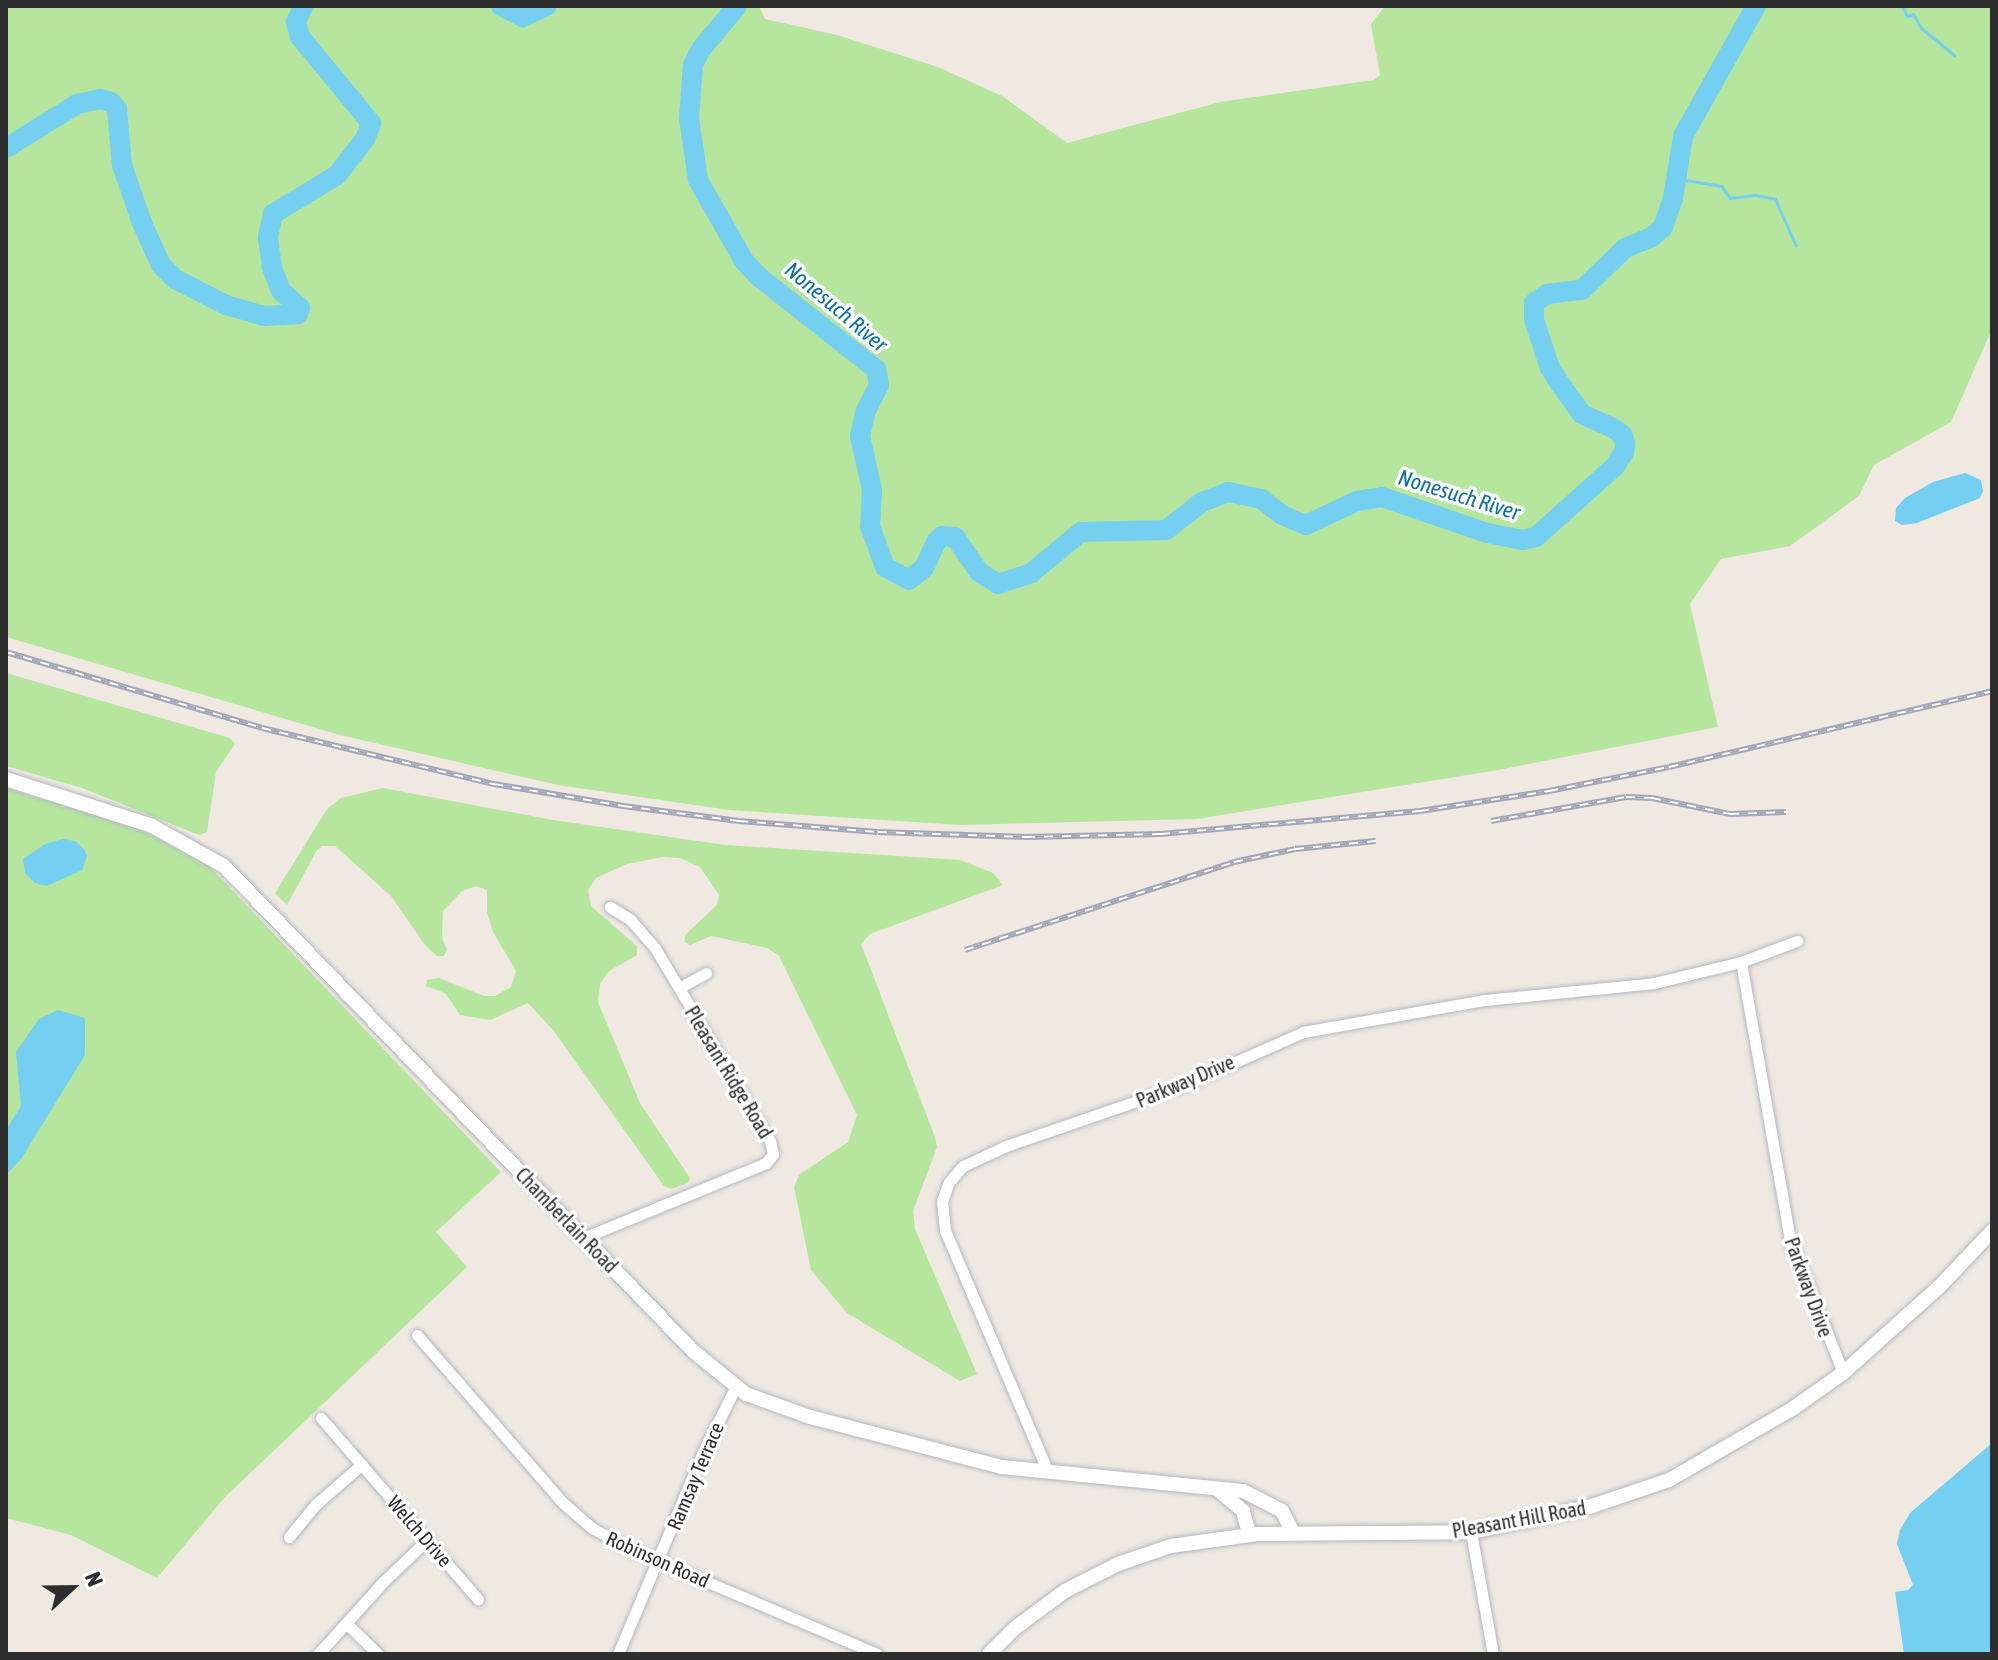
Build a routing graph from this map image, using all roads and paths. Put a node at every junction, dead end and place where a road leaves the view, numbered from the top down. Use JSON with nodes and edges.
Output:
{"nodes":[{"id":1,"x":6,"y":779,"type":"edge"},
{"id":2,"x":610,"y":907,"type":"dead end"},
{"id":3,"x":1797,"y":941,"type":"dead end"},
{"id":4,"x":1741,"y":962,"type":"junction"},
{"id":5,"x":706,"y":973,"type":"dead end"},
{"id":6,"x":679,"y":988,"type":"junction"},
{"id":7,"x":1992,"y":1231,"type":"edge"},
{"id":8,"x":583,"y":1238,"type":"junction"},
{"id":9,"x":417,"y":1335,"type":"dead end"},
{"id":10,"x":1843,"y":1373,"type":"junction"},
{"id":11,"x":735,"y":1388,"type":"junction"},
{"id":12,"x":321,"y":1418,"type":"dead end"},
{"id":13,"x":362,"y":1464,"type":"junction"},
{"id":14,"x":1048,"y":1472,"type":"junction"},
{"id":15,"x":1213,"y":1487,"type":"junction"},
{"id":16,"x":1471,"y":1532,"type":"junction"},
{"id":17,"x":1293,"y":1533,"type":"junction"},
{"id":18,"x":1249,"y":1534,"type":"junction"},
{"id":19,"x":289,"y":1537,"type":"dead end"},
{"id":20,"x":428,"y":1539,"type":"junction"},
{"id":21,"x":659,"y":1561,"type":"junction"},
{"id":22,"x":478,"y":1599,"type":"dead end"},
{"id":23,"x":348,"y":1625,"type":"junction"},
{"id":24,"x":318,"y":1654,"type":"edge"},
{"id":25,"x":378,"y":1654,"type":"edge"},
{"id":26,"x":618,"y":1654,"type":"edge"},
{"id":27,"x":877,"y":1654,"type":"edge"},
{"id":28,"x":989,"y":1654,"type":"edge"},
{"id":29,"x":1493,"y":1654,"type":"edge"}],
"edges":[{"from":1,"to":8,"type":"street","name":"Chamberlain Road"},
{"from":2,"to":6,"type":"street","name":"Pleasant Ridge Road"},
{"from":3,"to":4,"type":"street","name":"Parkway Drive"},
{"from":4,"to":10,"type":"street","name":"Parkway Drive"},
{"from":4,"to":14,"type":"street","name":"Parkway Drive"},
{"from":5,"to":6,"type":"street"},
{"from":6,"to":8,"type":"street","name":"Pleasant Ridge Road"},
{"from":7,"to":10,"type":"street","name":"Pleasant Hill Road"},
{"from":8,"to":11,"type":"street","name":"Chamberlain Road"},
{"from":9,"to":21,"type":"street","name":"Robinson Road"},
{"from":10,"to":16,"type":"street","name":"Pleasant Hill Road"},
{"from":11,"to":14,"type":"street","name":"Chamberlain Road"},
{"from":11,"to":21,"type":"street","name":"Ramsay Terrace"},
{"from":12,"to":13,"type":"street","name":"Welch Drive"},
{"from":13,"to":19,"type":"street"},
{"from":13,"to":20,"type":"street","name":"Welch Drive"},
{"from":14,"to":15,"type":"street","name":"Chamberlain Road"},
{"from":15,"to":17,"type":"street","name":"Chamberlain Road"},
{"from":15,"to":18,"type":"street"},
{"from":16,"to":17,"type":"street","name":"Pleasant Hill Road"},
{"from":16,"to":29,"type":"street"},
{"from":17,"to":18,"type":"street","name":"Pleasant Hill Road"},
{"from":18,"to":28,"type":"street","name":"Pleasant Hill Road"},
{"from":20,"to":22,"type":"street","name":"Welch Drive"},
{"from":20,"to":23,"type":"street"},
{"from":21,"to":26,"type":"street","name":"Ramsay Terrace"},
{"from":21,"to":27,"type":"street","name":"Robinson Road"},
{"from":23,"to":24,"type":"street"},
{"from":23,"to":25,"type":"street"}]}
